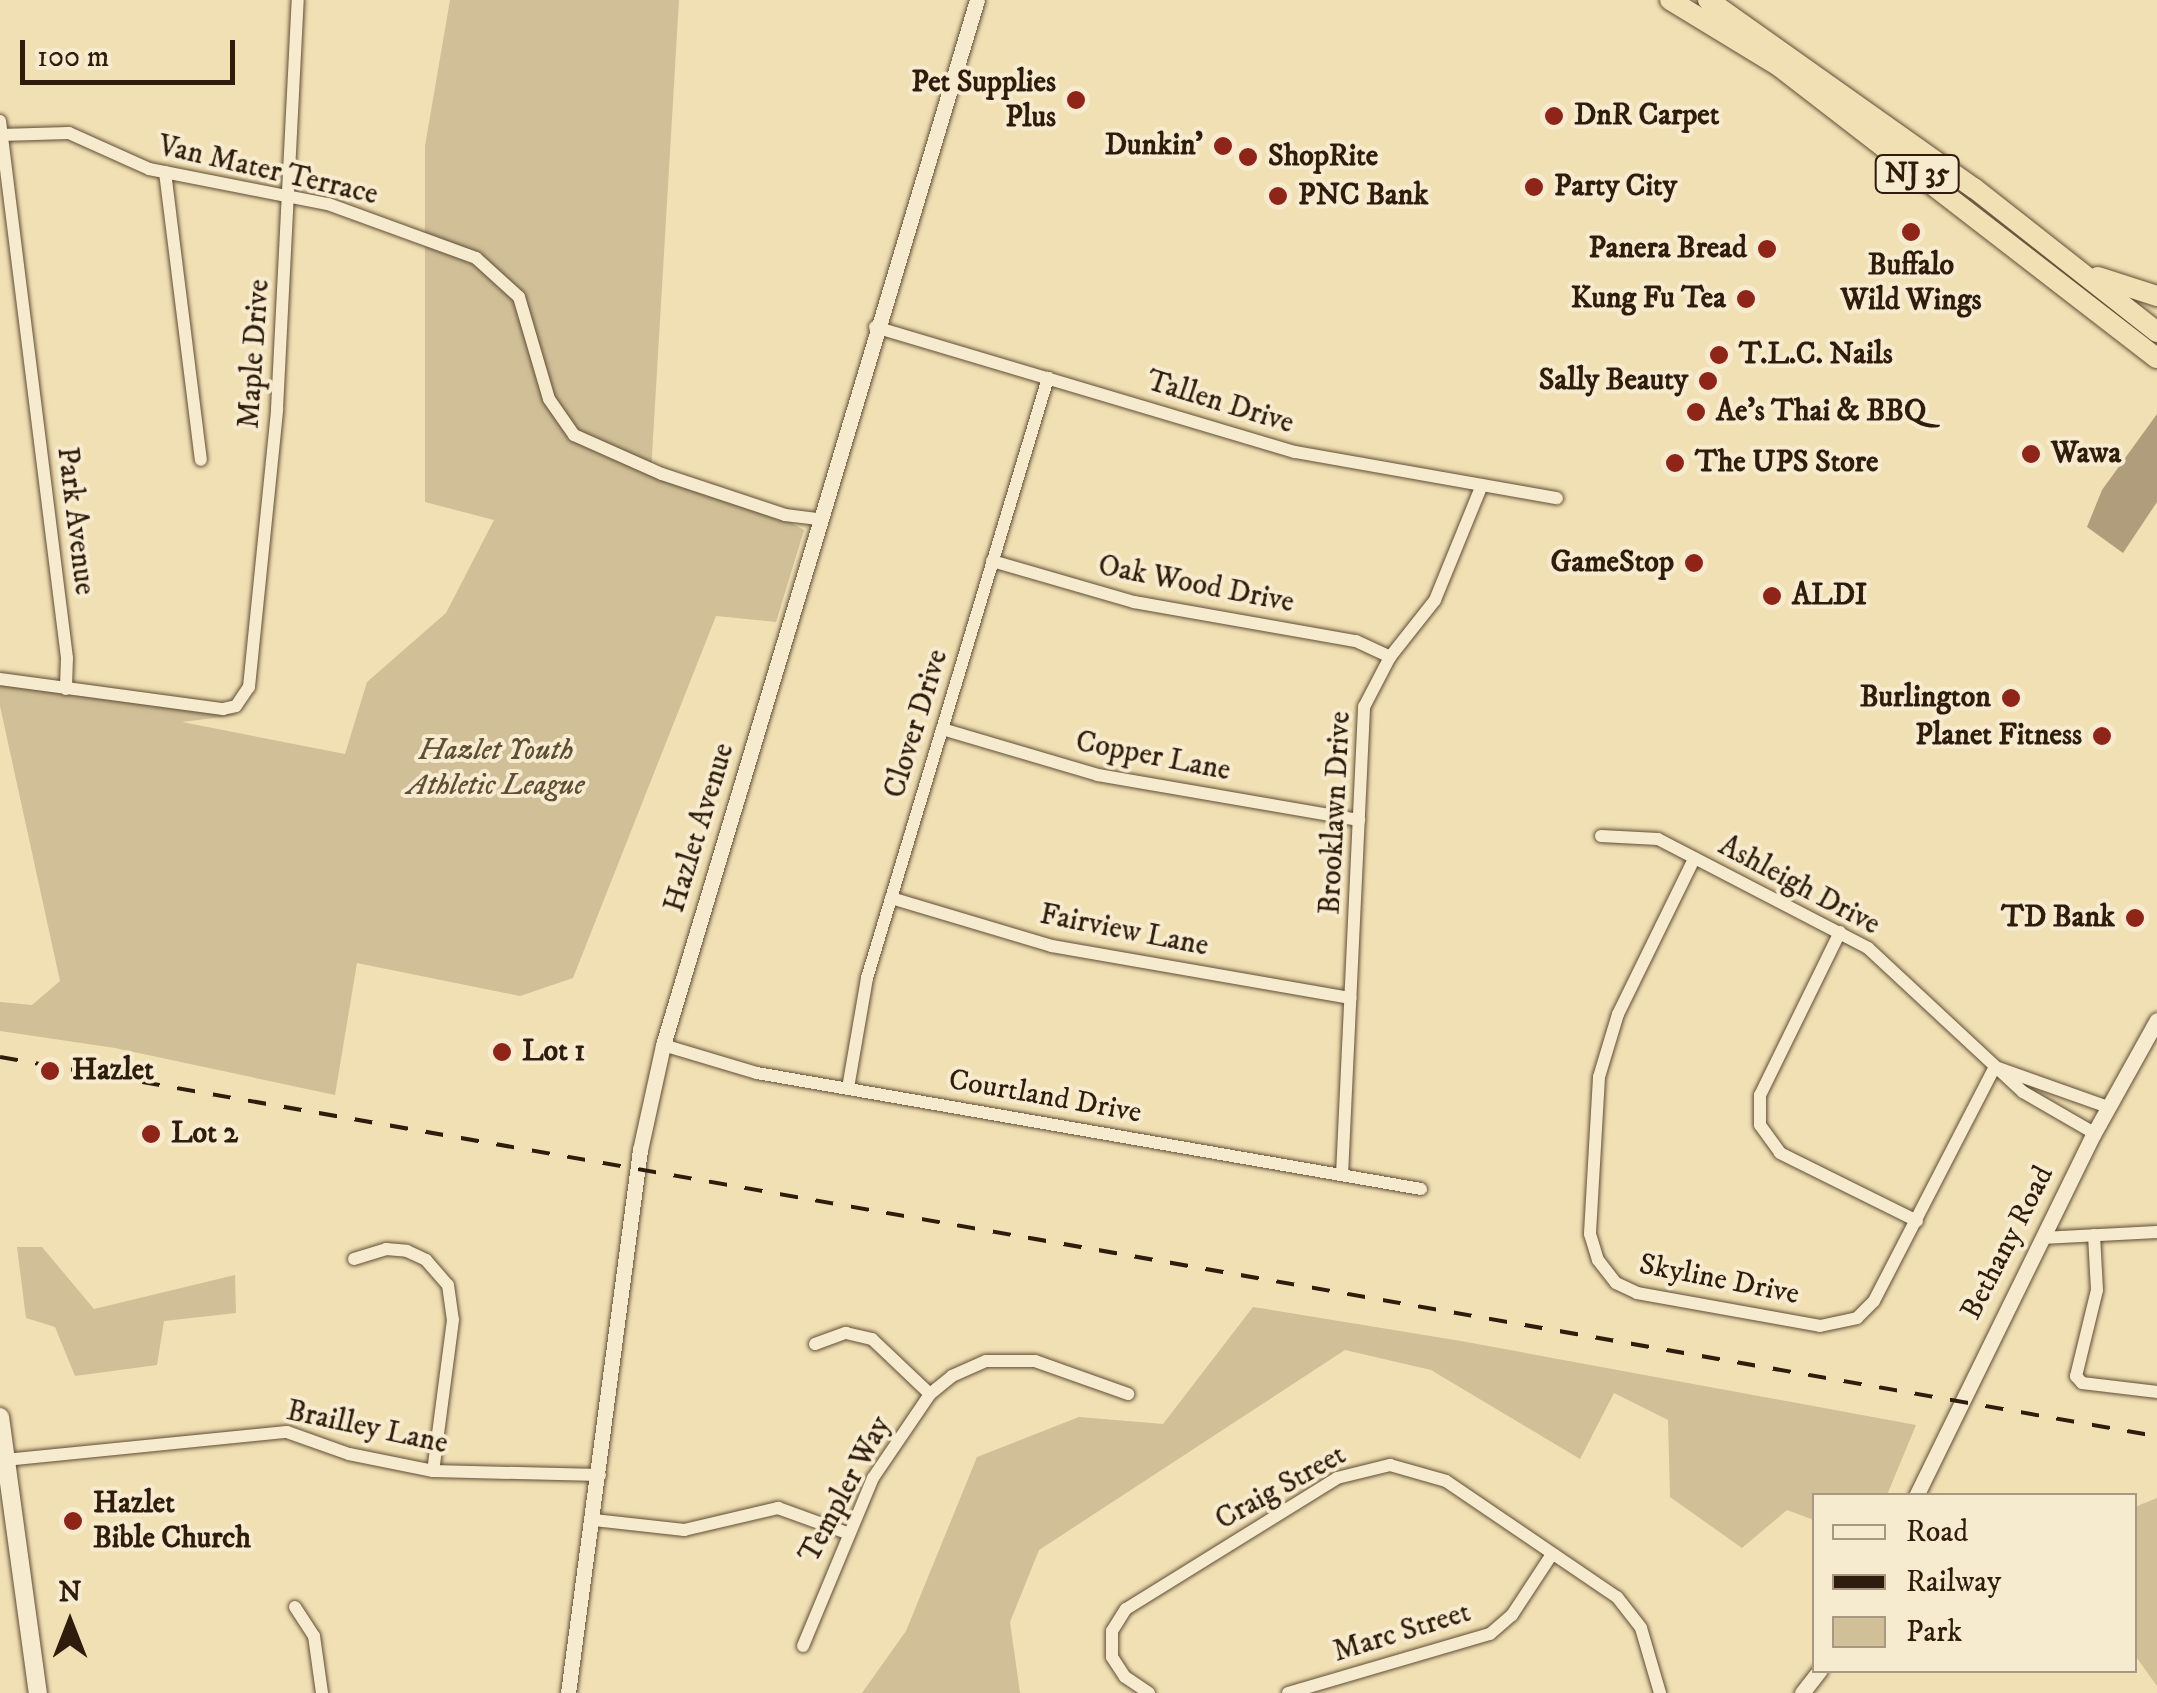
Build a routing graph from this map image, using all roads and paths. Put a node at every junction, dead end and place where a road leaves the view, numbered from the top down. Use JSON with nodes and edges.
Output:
{"nodes":[{"id":1,"x":298,"y":0,"type":"edge"},
{"id":2,"x":977,"y":0,"type":"edge"},
{"id":3,"x":1670,"y":0,"type":"edge"},
{"id":4,"x":1708,"y":0,"type":"edge"},
{"id":5,"x":1,"y":130,"type":"edge"},
{"id":6,"x":165,"y":172,"type":"junction"},
{"id":7,"x":289,"y":196,"type":"junction"},
{"id":8,"x":2073,"y":264,"type":"junction"},
{"id":9,"x":2157,"y":296,"type":"edge"},
{"id":10,"x":875,"y":327,"type":"junction"},
{"id":11,"x":2157,"y":332,"type":"edge"},
{"id":12,"x":2157,"y":358,"type":"edge"},
{"id":13,"x":1048,"y":378,"type":"junction"},
{"id":14,"x":201,"y":460,"type":"dead end"},
{"id":15,"x":1482,"y":485,"type":"junction"},
{"id":16,"x":1557,"y":498,"type":"dead end"},
{"id":17,"x":819,"y":518,"type":"junction"},
{"id":18,"x":992,"y":561,"type":"junction"},
{"id":19,"x":1390,"y":656,"type":"junction"},
{"id":20,"x":0,"y":680,"type":"edge"},
{"id":21,"x":66,"y":689,"type":"junction"},
{"id":22,"x":942,"y":729,"type":"junction"},
{"id":23,"x":1359,"y":820,"type":"junction"},
{"id":24,"x":1601,"y":836,"type":"dead end"},
{"id":25,"x":1694,"y":859,"type":"junction"},
{"id":26,"x":891,"y":898,"type":"junction"},
{"id":27,"x":1840,"y":932,"type":"junction"},
{"id":28,"x":1351,"y":998,"type":"junction"},
{"id":29,"x":2157,"y":1020,"type":"edge"},
{"id":30,"x":662,"y":1045,"type":"junction"},
{"id":31,"x":1995,"y":1067,"type":"junction"},
{"id":32,"x":848,"y":1088,"type":"junction"},
{"id":33,"x":2108,"y":1107,"type":"junction"},
{"id":34,"x":2094,"y":1134,"type":"junction"},
{"id":35,"x":1342,"y":1175,"type":"junction"},
{"id":36,"x":1421,"y":1190,"type":"dead end"},
{"id":37,"x":1918,"y":1220,"type":"junction"},
{"id":38,"x":2157,"y":1232,"type":"edge"},
{"id":39,"x":2094,"y":1235,"type":"junction"},
{"id":40,"x":2042,"y":1238,"type":"junction"},
{"id":41,"x":354,"y":1259,"type":"dead end"},
{"id":42,"x":815,"y":1344,"type":"dead end"},
{"id":43,"x":2157,"y":1392,"type":"edge"},
{"id":44,"x":930,"y":1394,"type":"junction"},
{"id":45,"x":1128,"y":1394,"type":"dead end"},
{"id":46,"x":0,"y":1417,"type":"edge"},
{"id":47,"x":6,"y":1460,"type":"junction"},
{"id":48,"x":433,"y":1471,"type":"junction"},
{"id":49,"x":600,"y":1476,"type":"junction"},
{"id":50,"x":1917,"y":1493,"type":"edge"},
{"id":51,"x":594,"y":1520,"type":"junction"},
{"id":52,"x":847,"y":1533,"type":"junction"},
{"id":53,"x":6,"y":1535,"type":"edge"},
{"id":54,"x":1552,"y":1554,"type":"junction"},
{"id":55,"x":295,"y":1607,"type":"dead end"},
{"id":56,"x":803,"y":1646,"type":"dead end"},
{"id":57,"x":1818,"y":1673,"type":"edge"},
{"id":58,"x":38,"y":1693,"type":"edge"},
{"id":59,"x":322,"y":1693,"type":"edge"},
{"id":60,"x":568,"y":1693,"type":"edge"},
{"id":61,"x":1148,"y":1693,"type":"edge"},
{"id":62,"x":1288,"y":1693,"type":"edge"},
{"id":63,"x":1660,"y":1693,"type":"edge"},
{"id":64,"x":1802,"y":1693,"type":"edge"}],
"edges":[{"from":1,"to":7,"type":"street","name":"Maple Drive"},
{"from":2,"to":10,"type":"street","name":"Hazlet Avenue"},
{"from":3,"to":12,"type":"highway","number":"NJ 35"},
{"from":4,"to":8,"type":"highway","number":"NJ 35"},
{"from":5,"to":6,"type":"street","name":"Van Mater Terrace"},
{"from":5,"to":21,"type":"street","name":"Park Avenue"},
{"from":6,"to":7,"type":"street","name":"Van Mater Terrace"},
{"from":6,"to":14,"type":"street"},
{"from":7,"to":17,"type":"street","name":"Van Mater Terrace"},
{"from":7,"to":21,"type":"street","name":"Maple Drive"},
{"from":8,"to":9,"type":"highway"},
{"from":8,"to":11,"type":"highway","number":"NJ 35"},
{"from":10,"to":13,"type":"street","name":"Tallen Drive"},
{"from":10,"to":17,"type":"street","name":"Hazlet Avenue"},
{"from":13,"to":15,"type":"street","name":"Tallen Drive"},
{"from":13,"to":18,"type":"street","name":"Clover Drive"},
{"from":15,"to":16,"type":"street","name":"Tallen Drive"},
{"from":15,"to":19,"type":"street","name":"Brooklawn Drive"},
{"from":17,"to":30,"type":"street","name":"Hazlet Avenue"},
{"from":18,"to":19,"type":"street","name":"Oak Wood Drive"},
{"from":18,"to":22,"type":"street","name":"Clover Drive"},
{"from":19,"to":23,"type":"street","name":"Brooklawn Drive"},
{"from":20,"to":21,"type":"street"},
{"from":22,"to":23,"type":"street","name":"Copper Lane"},
{"from":22,"to":26,"type":"street","name":"Clover Drive"},
{"from":23,"to":28,"type":"street","name":"Brooklawn Drive"},
{"from":24,"to":25,"type":"street","name":"Ashleigh Drive"},
{"from":25,"to":27,"type":"street","name":"Ashleigh Drive"},
{"from":25,"to":37,"type":"street","name":"Skyline Drive"},
{"from":26,"to":28,"type":"street","name":"Fairview Lane"},
{"from":26,"to":32,"type":"street","name":"Clover Drive"},
{"from":27,"to":31,"type":"street","name":"Ashleigh Drive"},
{"from":27,"to":37,"type":"street"},
{"from":28,"to":35,"type":"street","name":"Brooklawn Drive"},
{"from":29,"to":33,"type":"street","name":"Bethany Road"},
{"from":30,"to":32,"type":"street","name":"Courtland Drive"},
{"from":30,"to":49,"type":"street","name":"Hazlet Avenue"},
{"from":31,"to":33,"type":"street","name":"Ashleigh Drive"},
{"from":31,"to":34,"type":"street","name":"Ashleigh Drive"},
{"from":31,"to":37,"type":"street","name":"Skyline Drive"},
{"from":32,"to":35,"type":"street","name":"Courtland Drive"},
{"from":33,"to":34,"type":"street","name":"Bethany Road"},
{"from":34,"to":40,"type":"street","name":"Bethany Road"},
{"from":35,"to":36,"type":"street","name":"Courtland Drive"},
{"from":38,"to":39,"type":"street"},
{"from":39,"to":40,"type":"street"},
{"from":39,"to":43,"type":"street"},
{"from":40,"to":50,"type":"street","name":"Bethany Road"},
{"from":41,"to":48,"type":"street"},
{"from":42,"to":44,"type":"street"},
{"from":44,"to":45,"type":"street","name":"Templer Way"},
{"from":44,"to":52,"type":"street","name":"Templer Way"},
{"from":46,"to":47,"type":"main road"},
{"from":47,"to":48,"type":"street","name":"Brailley Lane"},
{"from":47,"to":53,"type":"main road"},
{"from":48,"to":49,"type":"street","name":"Brailley Lane"},
{"from":49,"to":51,"type":"street","name":"Hazlet Avenue"},
{"from":51,"to":52,"type":"street"},
{"from":51,"to":60,"type":"street","name":"Hazlet Avenue"},
{"from":52,"to":56,"type":"street","name":"Templer Way"},
{"from":53,"to":58,"type":"main road"},
{"from":54,"to":61,"type":"street","name":"Craig Street"},
{"from":54,"to":62,"type":"street","name":"Marc Street"},
{"from":54,"to":63,"type":"street","name":"Craig Street"},
{"from":55,"to":59,"type":"street"},
{"from":57,"to":64,"type":"street"}]}
